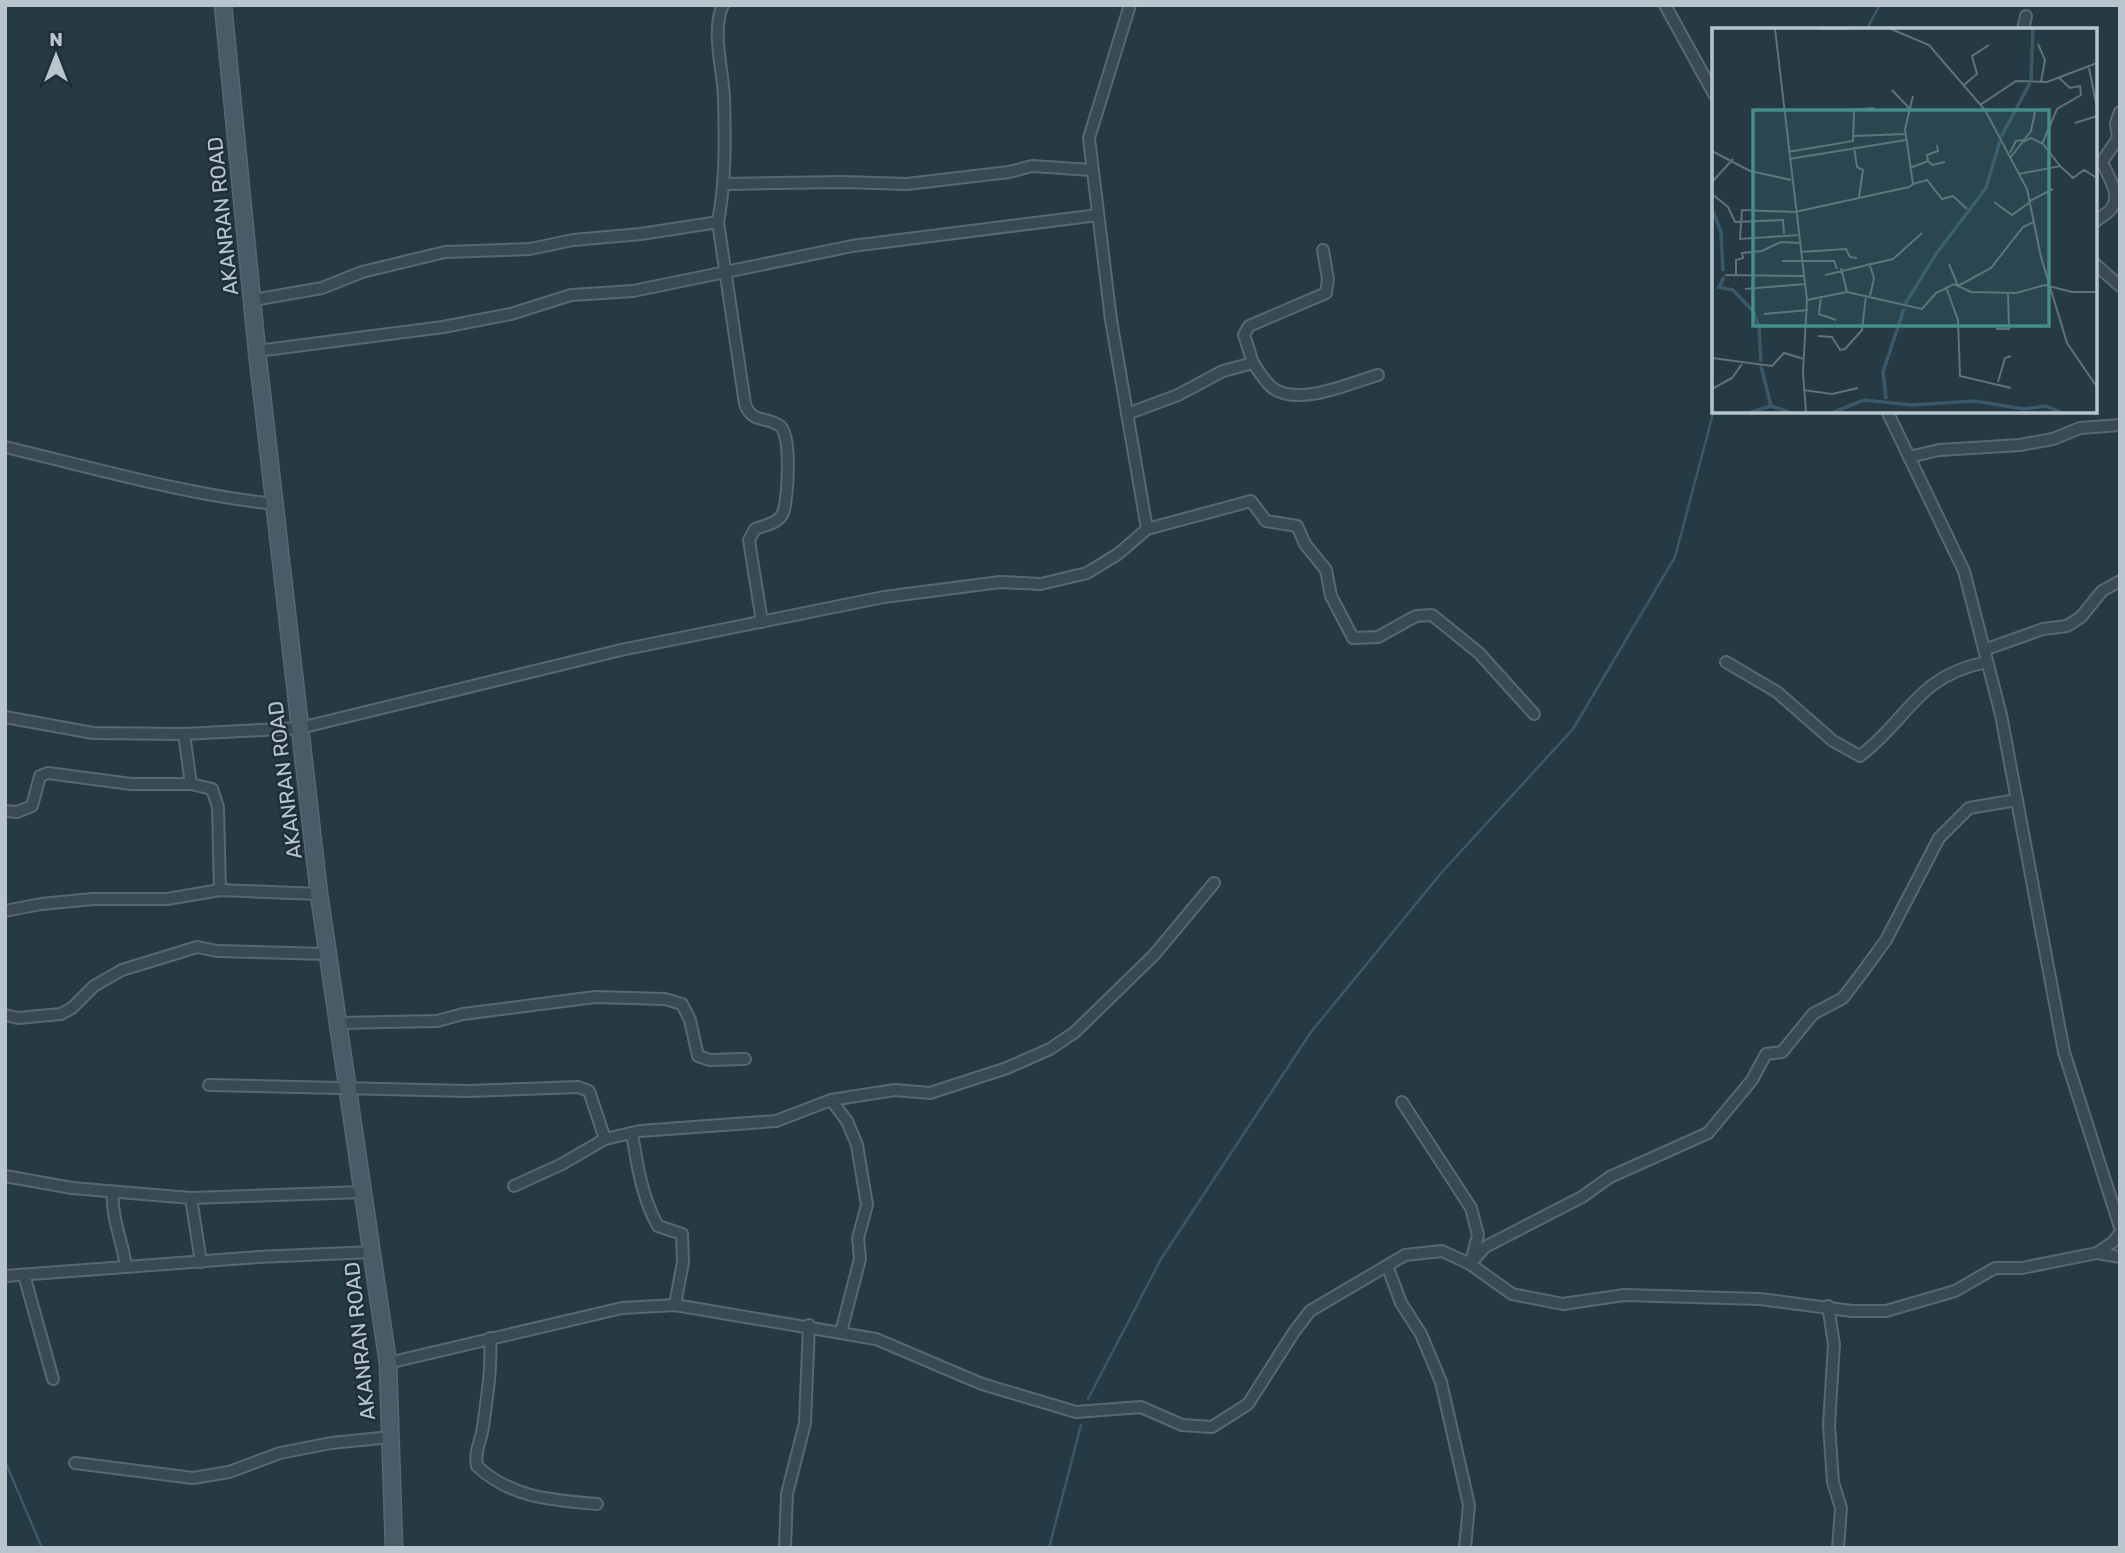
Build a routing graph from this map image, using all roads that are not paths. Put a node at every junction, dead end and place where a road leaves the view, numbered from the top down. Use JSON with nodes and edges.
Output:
{"nodes":[{"id":1,"x":223,"y":5,"type":"edge"},
{"id":2,"x":723,"y":5,"type":"edge"},
{"id":3,"x":1130,"y":5,"type":"edge"},
{"id":4,"x":1665,"y":5,"type":"edge"},
{"id":5,"x":2026,"y":16,"type":"dead end"},
{"id":6,"x":2023,"y":28,"type":"edge"},
{"id":7,"x":1712,"y":90,"type":"edge"},
{"id":8,"x":2120,"y":112,"type":"edge"},
{"id":9,"x":1091,"y":170,"type":"junction"},
{"id":10,"x":725,"y":184,"type":"junction"},
{"id":11,"x":1098,"y":215,"type":"junction"},
{"id":12,"x":2097,"y":221,"type":"edge"},
{"id":13,"x":718,"y":222,"type":"junction"},
{"id":14,"x":1322,"y":250,"type":"dead end"},
{"id":15,"x":2097,"y":266,"type":"edge"},
{"id":16,"x":723,"y":272,"type":"junction"},
{"id":17,"x":2120,"y":286,"type":"edge"},
{"id":18,"x":253,"y":300,"type":"junction"},
{"id":19,"x":257,"y":351,"type":"junction"},
{"id":20,"x":1253,"y":363,"type":"junction"},
{"id":21,"x":1378,"y":375,"type":"dead end"},
{"id":22,"x":1888,"y":413,"type":"edge"},
{"id":23,"x":1127,"y":414,"type":"junction"},
{"id":24,"x":2120,"y":425,"type":"edge"},
{"id":25,"x":5,"y":447,"type":"edge"},
{"id":26,"x":1909,"y":457,"type":"junction"},
{"id":27,"x":274,"y":504,"type":"junction"},
{"id":28,"x":1147,"y":529,"type":"junction"},
{"id":29,"x":2120,"y":581,"type":"edge"},
{"id":30,"x":762,"y":622,"type":"junction"},
{"id":31,"x":1984,"y":650,"type":"junction"},
{"id":32,"x":1726,"y":662,"type":"dead end"},
{"id":33,"x":1987,"y":662,"type":"junction"},
{"id":34,"x":1534,"y":714,"type":"dead end"},
{"id":35,"x":5,"y":716,"type":"edge"},
{"id":36,"x":300,"y":729,"type":"junction"},
{"id":37,"x":184,"y":734,"type":"junction"},
{"id":38,"x":191,"y":784,"type":"junction"},
{"id":39,"x":2017,"y":800,"type":"junction"},
{"id":40,"x":5,"y":811,"type":"edge"},
{"id":41,"x":1214,"y":883,"type":"dead end"},
{"id":42,"x":220,"y":890,"type":"junction"},
{"id":43,"x":319,"y":894,"type":"junction"},
{"id":44,"x":5,"y":911,"type":"edge"},
{"id":45,"x":328,"y":954,"type":"junction"},
{"id":46,"x":5,"y":1016,"type":"edge"},
{"id":47,"x":338,"y":1023,"type":"junction"},
{"id":48,"x":745,"y":1059,"type":"dead end"},
{"id":49,"x":209,"y":1084,"type":"dead end"},
{"id":50,"x":348,"y":1090,"type":"junction"},
{"id":51,"x":831,"y":1100,"type":"junction"},
{"id":52,"x":1402,"y":1102,"type":"dead end"},
{"id":53,"x":632,"y":1133,"type":"junction"},
{"id":54,"x":605,"y":1139,"type":"junction"},
{"id":55,"x":5,"y":1176,"type":"edge"},
{"id":56,"x":514,"y":1186,"type":"dead end"},
{"id":57,"x":363,"y":1192,"type":"junction"},
{"id":58,"x":113,"y":1193,"type":"junction"},
{"id":59,"x":191,"y":1198,"type":"junction"},
{"id":60,"x":2120,"y":1227,"type":"edge"},
{"id":61,"x":2120,"y":1233,"type":"edge"},
{"id":62,"x":372,"y":1252,"type":"junction"},
{"id":63,"x":2097,"y":1253,"type":"junction"},
{"id":64,"x":2120,"y":1257,"type":"edge"},
{"id":65,"x":201,"y":1262,"type":"junction"},
{"id":66,"x":1470,"y":1264,"type":"junction"},
{"id":67,"x":126,"y":1267,"type":"junction"},
{"id":68,"x":1388,"y":1268,"type":"junction"},
{"id":69,"x":24,"y":1275,"type":"junction"},
{"id":70,"x":5,"y":1276,"type":"edge"},
{"id":71,"x":675,"y":1305,"type":"junction"},
{"id":72,"x":1828,"y":1306,"type":"junction"},
{"id":73,"x":808,"y":1325,"type":"junction"},
{"id":74,"x":841,"y":1332,"type":"junction"},
{"id":75,"x":490,"y":1338,"type":"junction"},
{"id":76,"x":388,"y":1363,"type":"junction"},
{"id":77,"x":53,"y":1379,"type":"dead end"},
{"id":78,"x":391,"y":1437,"type":"junction"},
{"id":79,"x":75,"y":1463,"type":"dead end"},
{"id":80,"x":597,"y":1504,"type":"dead end"},
{"id":81,"x":394,"y":1548,"type":"edge"},
{"id":82,"x":785,"y":1548,"type":"edge"},
{"id":83,"x":1465,"y":1548,"type":"edge"},
{"id":84,"x":1838,"y":1548,"type":"edge"}],
"edges":[{"from":1,"to":18,"type":"main road","name":"AKANRAN ROAD"},
{"from":2,"to":10,"type":"street"},
{"from":3,"to":9,"type":"street"},
{"from":4,"to":7,"type":"street"},
{"from":5,"to":6,"type":"street"},
{"from":8,"to":12,"type":"street"},
{"from":9,"to":10,"type":"street"},
{"from":9,"to":11,"type":"street"},
{"from":10,"to":13,"type":"street"},
{"from":11,"to":16,"type":"street"},
{"from":11,"to":23,"type":"street"},
{"from":13,"to":16,"type":"street"},
{"from":13,"to":18,"type":"street"},
{"from":14,"to":20,"type":"street"},
{"from":15,"to":17,"type":"street"},
{"from":16,"to":19,"type":"street"},
{"from":16,"to":30,"type":"street"},
{"from":18,"to":19,"type":"main road","name":"AKANRAN ROAD"},
{"from":19,"to":27,"type":"main road","name":"AKANRAN ROAD"},
{"from":20,"to":21,"type":"street"},
{"from":20,"to":23,"type":"street"},
{"from":22,"to":26,"type":"street"},
{"from":23,"to":28,"type":"street"},
{"from":24,"to":26,"type":"street"},
{"from":25,"to":27,"type":"street"},
{"from":26,"to":31,"type":"street"},
{"from":27,"to":36,"type":"main road","name":"AKANRAN ROAD"},
{"from":28,"to":30,"type":"street"},
{"from":28,"to":34,"type":"street"},
{"from":29,"to":31,"type":"street"},
{"from":30,"to":36,"type":"street"},
{"from":31,"to":33,"type":"street"},
{"from":32,"to":33,"type":"street"},
{"from":33,"to":39,"type":"street"},
{"from":35,"to":37,"type":"street"},
{"from":36,"to":37,"type":"street"},
{"from":36,"to":43,"type":"main road","name":"AKANRAN ROAD"},
{"from":37,"to":38,"type":"street"},
{"from":38,"to":40,"type":"street"},
{"from":38,"to":42,"type":"street"},
{"from":39,"to":60,"type":"street"},
{"from":39,"to":66,"type":"street"},
{"from":41,"to":51,"type":"street"},
{"from":42,"to":43,"type":"street"},
{"from":42,"to":44,"type":"street"},
{"from":43,"to":45,"type":"main road","name":"AKANRAN ROAD"},
{"from":45,"to":46,"type":"street"},
{"from":45,"to":47,"type":"main road","name":"AKANRAN ROAD"},
{"from":47,"to":48,"type":"street"},
{"from":47,"to":50,"type":"main road","name":"AKANRAN ROAD"},
{"from":49,"to":50,"type":"street"},
{"from":50,"to":54,"type":"street"},
{"from":50,"to":57,"type":"main road","name":"AKANRAN ROAD"},
{"from":51,"to":53,"type":"street"},
{"from":51,"to":74,"type":"street"},
{"from":52,"to":66,"type":"street"},
{"from":53,"to":54,"type":"street"},
{"from":53,"to":71,"type":"street"},
{"from":54,"to":56,"type":"street"},
{"from":55,"to":58,"type":"street"},
{"from":57,"to":59,"type":"street"},
{"from":57,"to":62,"type":"main road","name":"AKANRAN ROAD"},
{"from":58,"to":59,"type":"street"},
{"from":58,"to":67,"type":"street"},
{"from":59,"to":65,"type":"street"},
{"from":61,"to":63,"type":"street"},
{"from":62,"to":65,"type":"street"},
{"from":62,"to":76,"type":"main road","name":"AKANRAN ROAD"},
{"from":63,"to":64,"type":"street"},
{"from":63,"to":72,"type":"street"},
{"from":65,"to":67,"type":"street"},
{"from":66,"to":68,"type":"street"},
{"from":66,"to":72,"type":"street"},
{"from":67,"to":69,"type":"street"},
{"from":68,"to":74,"type":"street"},
{"from":68,"to":83,"type":"street"},
{"from":69,"to":70,"type":"street"},
{"from":69,"to":77,"type":"street"},
{"from":71,"to":73,"type":"street"},
{"from":71,"to":75,"type":"street"},
{"from":72,"to":84,"type":"street"},
{"from":73,"to":74,"type":"street"},
{"from":73,"to":82,"type":"street"},
{"from":75,"to":76,"type":"street"},
{"from":75,"to":80,"type":"street"},
{"from":76,"to":78,"type":"main road","name":"AKANRAN ROAD"},
{"from":78,"to":79,"type":"street"},
{"from":78,"to":81,"type":"main road","name":"AKANRAN ROAD"}]}
